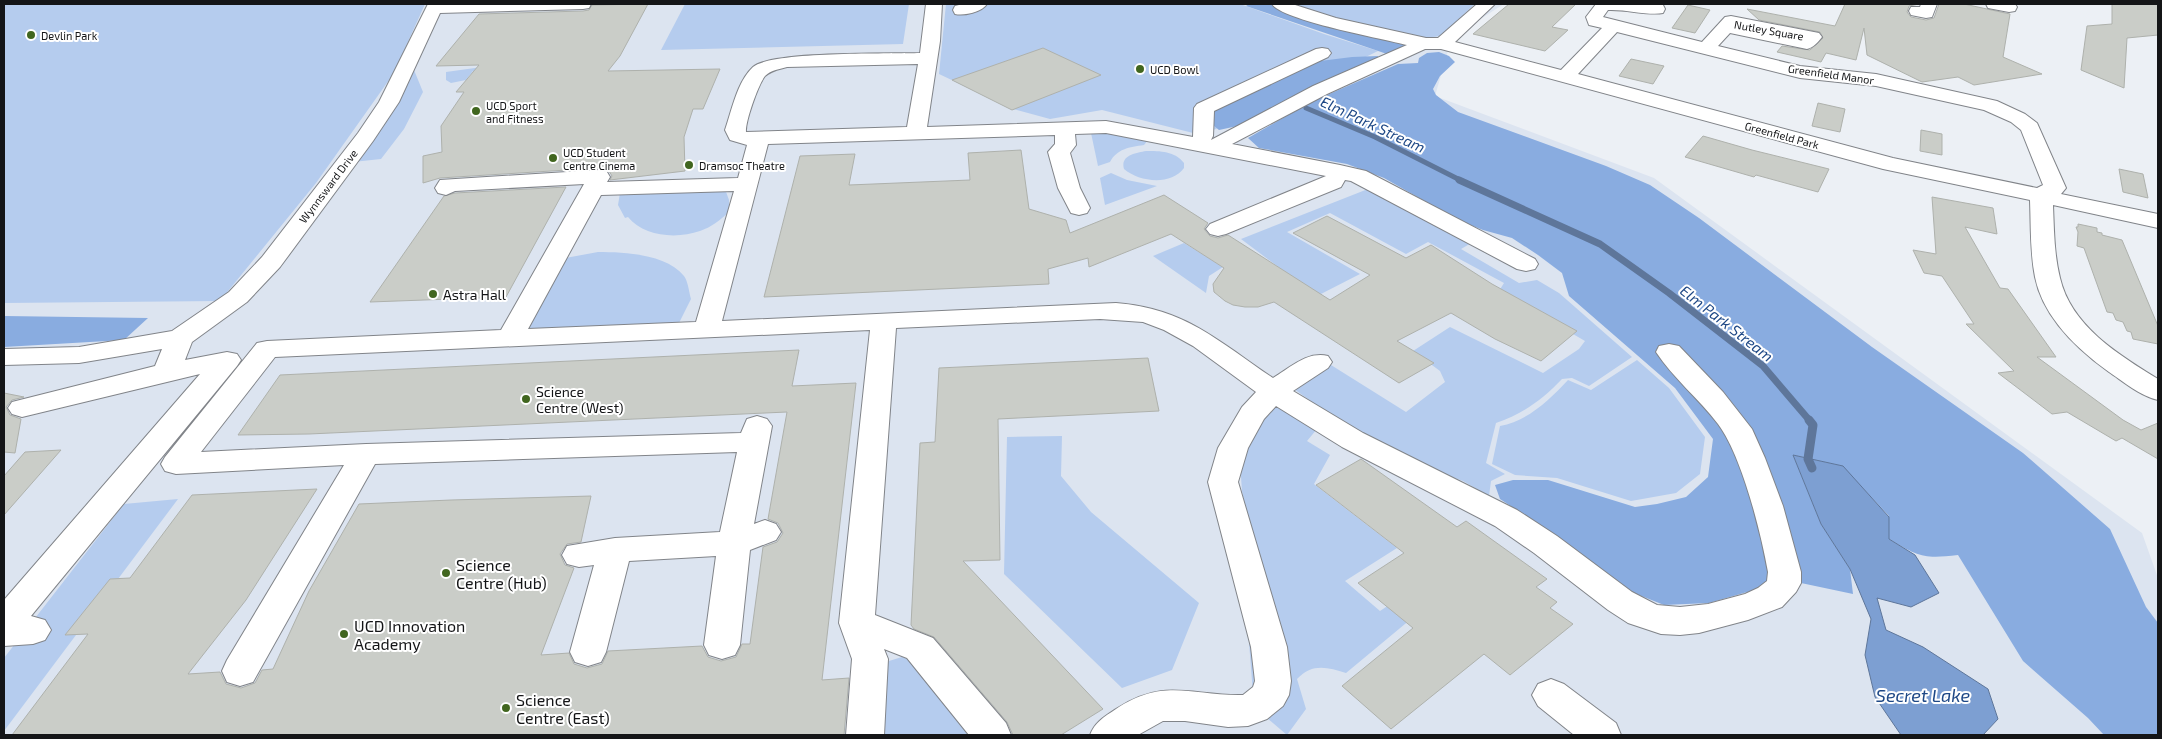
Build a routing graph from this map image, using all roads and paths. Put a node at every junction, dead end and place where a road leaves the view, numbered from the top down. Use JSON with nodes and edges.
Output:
{"nodes":[{"id":1,"x":583,"y":4,"type":"edge"},
{"id":2,"x":934,"y":4,"type":"edge"},
{"id":3,"x":979,"y":4,"type":"edge"},
{"id":4,"x":1280,"y":4,"type":"edge"},
{"id":5,"x":1487,"y":4,"type":"edge"},
{"id":6,"x":435,"y":6,"type":"edge"},
{"id":7,"x":1657,"y":9,"type":"dead end"},
{"id":8,"x":961,"y":10,"type":"dead end"},
{"id":9,"x":1614,"y":25,"type":"junction"},
{"id":10,"x":1726,"y":27,"type":"dead end"},
{"id":11,"x":1425,"y":46,"type":"junction"},
{"id":12,"x":1708,"y":48,"type":"junction"},
{"id":13,"x":1322,"y":53,"type":"dead end"},
{"id":14,"x":928,"y":58,"type":"junction"},
{"id":15,"x":1566,"y":76,"type":"junction"},
{"id":16,"x":1920,"y":81,"type":"dead end"},
{"id":17,"x":1899,"y":84,"type":"junction"},
{"id":18,"x":1064,"y":128,"type":"junction"},
{"id":19,"x":916,"y":134,"type":"junction"},
{"id":20,"x":759,"y":139,"type":"junction"},
{"id":21,"x":1209,"y":142,"type":"junction"},
{"id":22,"x":1340,"y":171,"type":"junction"},
{"id":23,"x":746,"y":184,"type":"junction"},
{"id":24,"x":446,"y":188,"type":"dead end"},
{"id":25,"x":592,"y":189,"type":"junction"},
{"id":26,"x":2041,"y":195,"type":"junction"},
{"id":27,"x":1277,"y":204,"type":"junction"},
{"id":28,"x":1079,"y":208,"type":"dead end"},
{"id":29,"x":1297,"y":216,"type":"dead end"},
{"id":30,"x":2158,"y":222,"type":"edge"},
{"id":31,"x":1218,"y":229,"type":"dead end"},
{"id":32,"x":1526,"y":264,"type":"dead end"},
{"id":33,"x":884,"y":320,"type":"junction"},
{"id":34,"x":707,"y":329,"type":"junction"},
{"id":35,"x":511,"y":337,"type":"junction"},
{"id":36,"x":180,"y":338,"type":"junction"},
{"id":37,"x":265,"y":343,"type":"junction"},
{"id":38,"x":1669,"y":352,"type":"dead end"},
{"id":39,"x":4,"y":357,"type":"edge"},
{"id":40,"x":226,"y":360,"type":"junction"},
{"id":41,"x":1318,"y":362,"type":"dead end"},
{"id":42,"x":166,"y":372,"type":"junction"},
{"id":43,"x":1273,"y":391,"type":"junction"},
{"id":44,"x":2158,"y":391,"type":"edge"},
{"id":45,"x":22,"y":408,"type":"dead end"},
{"id":46,"x":366,"y":454,"type":"junction"},
{"id":47,"x":765,"y":532,"type":"dead end"},
{"id":48,"x":734,"y":544,"type":"junction"},
{"id":49,"x":615,"y":550,"type":"junction"},
{"id":50,"x":579,"y":555,"type":"dead end"},
{"id":51,"x":857,"y":623,"type":"junction"},
{"id":52,"x":13,"y":629,"type":"edge"},
{"id":53,"x":722,"y":645,"type":"dead end"},
{"id":54,"x":588,"y":652,"type":"dead end"},
{"id":55,"x":240,"y":671,"type":"dead end"},
{"id":56,"x":1550,"y":695,"type":"dead end"},
{"id":57,"x":865,"y":735,"type":"edge"},
{"id":58,"x":992,"y":735,"type":"edge"},
{"id":59,"x":1109,"y":735,"type":"edge"},
{"id":60,"x":1602,"y":735,"type":"edge"}],
"edges":[{"from":1,"to":6,"type":"street"},
{"from":2,"to":14,"type":"street"},
{"from":3,"to":8,"type":"street"},
{"from":4,"to":11,"type":"street","name":"Greenfield Park"},
{"from":5,"to":11,"type":"street"},
{"from":6,"to":36,"type":"street","name":"Wynnsward Drive"},
{"from":7,"to":9,"type":"street","name":"Greenfield Manor"},
{"from":9,"to":12,"type":"street","name":"Greenfield Manor"},
{"from":9,"to":15,"type":"street"},
{"from":10,"to":12,"type":"street","name":"Nutley Square"},
{"from":11,"to":15,"type":"street","name":"Greenfield Park"},
{"from":11,"to":21,"type":"street"},
{"from":12,"to":17,"type":"street","name":"Greenfield Manor"},
{"from":13,"to":21,"type":"street"},
{"from":14,"to":19,"type":"street"},
{"from":14,"to":20,"type":"street"},
{"from":15,"to":26,"type":"street","name":"Greenfield Park"},
{"from":16,"to":17,"type":"street"},
{"from":17,"to":26,"type":"street","name":"Greenfield Manor"},
{"from":18,"to":19,"type":"street"},
{"from":18,"to":21,"type":"street"},
{"from":18,"to":28,"type":"street"},
{"from":19,"to":20,"type":"street"},
{"from":20,"to":23,"type":"street"},
{"from":21,"to":22,"type":"street"},
{"from":22,"to":27,"type":"street"},
{"from":22,"to":32,"type":"street"},
{"from":23,"to":25,"type":"street"},
{"from":23,"to":34,"type":"street"},
{"from":24,"to":25,"type":"street"},
{"from":25,"to":35,"type":"street"},
{"from":26,"to":30,"type":"street","name":"Greenfield Park"},
{"from":26,"to":44,"type":"street"},
{"from":27,"to":29,"type":"street"},
{"from":27,"to":31,"type":"street"},
{"from":33,"to":34,"type":"street"},
{"from":33,"to":43,"type":"street"},
{"from":33,"to":51,"type":"street"},
{"from":34,"to":35,"type":"street"},
{"from":35,"to":37,"type":"street"},
{"from":36,"to":39,"type":"street"},
{"from":36,"to":42,"type":"street"},
{"from":37,"to":40,"type":"street"},
{"from":37,"to":46,"type":"street"},
{"from":38,"to":43,"type":"street"},
{"from":40,"to":42,"type":"street"},
{"from":40,"to":52,"type":"street"},
{"from":41,"to":43,"type":"street"},
{"from":42,"to":45,"type":"street"},
{"from":43,"to":59,"type":"street"},
{"from":46,"to":48,"type":"street"},
{"from":46,"to":55,"type":"street"},
{"from":47,"to":48,"type":"street"},
{"from":48,"to":49,"type":"street"},
{"from":48,"to":53,"type":"street"},
{"from":49,"to":50,"type":"street"},
{"from":49,"to":54,"type":"street"},
{"from":51,"to":57,"type":"street"},
{"from":51,"to":58,"type":"street"},
{"from":56,"to":60,"type":"street"}]}
